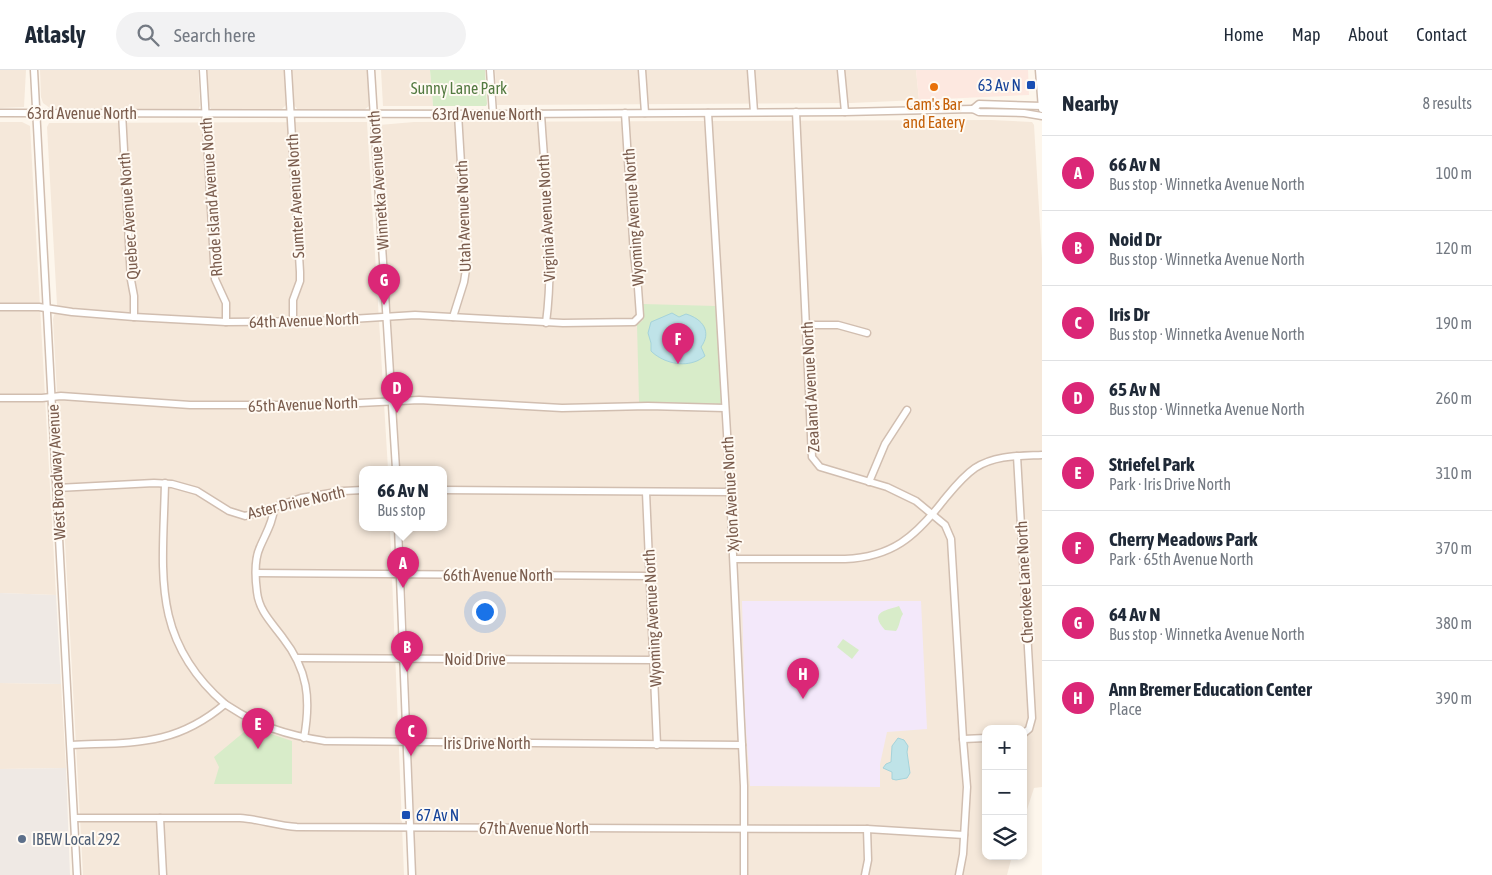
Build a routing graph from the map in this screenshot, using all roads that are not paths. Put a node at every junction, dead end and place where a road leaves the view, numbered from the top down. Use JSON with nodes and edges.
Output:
{"nodes":[{"id":1,"x":34,"y":70,"type":"edge"},
{"id":2,"x":203,"y":70,"type":"edge"},
{"id":3,"x":288,"y":70,"type":"edge"},
{"id":4,"x":372,"y":70,"type":"edge"},
{"id":5,"x":490,"y":70,"type":"edge"},
{"id":6,"x":642,"y":70,"type":"edge"},
{"id":7,"x":751,"y":70,"type":"edge"},
{"id":8,"x":841,"y":70,"type":"edge"},
{"id":9,"x":1040,"y":70,"type":"edge"},
{"id":10,"x":1042,"y":108,"type":"edge"},
{"id":11,"x":973,"y":109,"type":"junction"},
{"id":12,"x":754,"y":112,"type":"junction"},
{"id":13,"x":796,"y":112,"type":"junction"},
{"id":14,"x":845,"y":112,"type":"junction"},
{"id":15,"x":0,"y":113,"type":"edge"},
{"id":16,"x":625,"y":113,"type":"junction"},
{"id":17,"x":645,"y":113,"type":"junction"},
{"id":18,"x":708,"y":113,"type":"junction"},
{"id":19,"x":37,"y":114,"type":"junction"},
{"id":20,"x":122,"y":114,"type":"junction"},
{"id":21,"x":206,"y":114,"type":"junction"},
{"id":22,"x":290,"y":114,"type":"junction"},
{"id":23,"x":374,"y":114,"type":"junction"},
{"id":24,"x":458,"y":114,"type":"junction"},
{"id":25,"x":493,"y":114,"type":"junction"},
{"id":26,"x":541,"y":114,"type":"junction"},
{"id":27,"x":1042,"y":116,"type":"edge"},
{"id":28,"x":0,"y":307,"type":"edge"},
{"id":29,"x":47,"y":308,"type":"junction"},
{"id":30,"x":387,"y":317,"type":"junction"},
{"id":31,"x":453,"y":317,"type":"junction"},
{"id":32,"x":134,"y":318,"type":"junction"},
{"id":33,"x":638,"y":320,"type":"joint"},
{"id":34,"x":293,"y":321,"type":"junction"},
{"id":35,"x":226,"y":322,"type":"junction"},
{"id":36,"x":546,"y":323,"type":"junction"},
{"id":37,"x":806,"y":325,"type":"junction"},
{"id":38,"x":868,"y":333,"type":"dead end"},
{"id":39,"x":52,"y":397,"type":"junction"},
{"id":40,"x":0,"y":398,"type":"edge"},
{"id":41,"x":392,"y":401,"type":"junction"},
{"id":42,"x":726,"y":408,"type":"junction"},
{"id":43,"x":907,"y":410,"type":"dead end"},
{"id":44,"x":1042,"y":455,"type":"edge"},
{"id":45,"x":1017,"y":456,"type":"junction"},
{"id":46,"x":396,"y":466,"type":"edge"},
{"id":47,"x":869,"y":482,"type":"junction"},
{"id":48,"x":165,"y":483,"type":"junction"},
{"id":49,"x":57,"y":488,"type":"junction"},
{"id":50,"x":359,"y":490,"type":"edge"},
{"id":51,"x":447,"y":490,"type":"edge"},
{"id":52,"x":646,"y":492,"type":"junction"},
{"id":53,"x":730,"y":492,"type":"junction"},
{"id":54,"x":274,"y":508,"type":"junction"},
{"id":55,"x":933,"y":514,"type":"junction"},
{"id":56,"x":398,"y":531,"type":"edge"},
{"id":57,"x":734,"y":559,"type":"junction"},
{"id":58,"x":256,"y":573,"type":"junction"},
{"id":59,"x":400,"y":574,"type":"junction"},
{"id":60,"x":650,"y":576,"type":"junction"},
{"id":61,"x":297,"y":658,"type":"junction"},
{"id":62,"x":403,"y":658,"type":"junction"},
{"id":63,"x":654,"y":660,"type":"junction"},
{"id":64,"x":225,"y":704,"type":"junction"},
{"id":65,"x":1027,"y":731,"type":"edge"},
{"id":66,"x":304,"y":738,"type":"junction"},
{"id":67,"x":982,"y":738,"type":"edge"},
{"id":68,"x":963,"y":739,"type":"junction"},
{"id":69,"x":407,"y":743,"type":"junction"},
{"id":70,"x":71,"y":745,"type":"junction"},
{"id":71,"x":658,"y":745,"type":"junction"},
{"id":72,"x":742,"y":745,"type":"junction"},
{"id":73,"x":75,"y":818,"type":"junction"},
{"id":74,"x":160,"y":818,"type":"junction"},
{"id":75,"x":410,"y":827,"type":"junction"},
{"id":76,"x":744,"y":828,"type":"junction"},
{"id":77,"x":867,"y":829,"type":"junction"},
{"id":78,"x":964,"y":835,"type":"junction"},
{"id":79,"x":77,"y":875,"type":"edge"},
{"id":80,"x":163,"y":875,"type":"edge"},
{"id":81,"x":412,"y":875,"type":"edge"},
{"id":82,"x":744,"y":875,"type":"edge"},
{"id":83,"x":865,"y":875,"type":"edge"},
{"id":84,"x":959,"y":875,"type":"edge"}],
"edges":[{"from":1,"to":19,"type":"street","name":"West Broadway Avenue"},
{"from":2,"to":21,"type":"street","name":"Rhode Island Avenue North"},
{"from":3,"to":22,"type":"street","name":"Sumter Avenue North"},
{"from":4,"to":23,"type":"street","name":"Winnetka Avenue North"},
{"from":5,"to":25,"type":"street"},
{"from":6,"to":17,"type":"street"},
{"from":7,"to":12,"type":"street"},
{"from":8,"to":14,"type":"street"},
{"from":9,"to":10,"type":"street"},
{"from":10,"to":11,"type":"street","name":"63rd Avenue North"},
{"from":11,"to":14,"type":"street","name":"63rd Avenue North"},
{"from":11,"to":27,"type":"street","name":"63rd Avenue North"},
{"from":12,"to":13,"type":"street","name":"63rd Avenue North"},
{"from":12,"to":18,"type":"street","name":"63rd Avenue North"},
{"from":13,"to":14,"type":"street","name":"63rd Avenue North"},
{"from":13,"to":37,"type":"street","name":"Zealand Avenue North"},
{"from":15,"to":19,"type":"street","name":"63rd Avenue North"},
{"from":16,"to":17,"type":"street","name":"63rd Avenue North"},
{"from":16,"to":26,"type":"street","name":"63rd Avenue North"},
{"from":16,"to":33,"type":"street","name":"Wyoming Avenue North"},
{"from":17,"to":18,"type":"street","name":"63rd Avenue North"},
{"from":18,"to":42,"type":"street","name":"Xylon Avenue North"},
{"from":19,"to":20,"type":"street","name":"63rd Avenue North"},
{"from":19,"to":29,"type":"street","name":"West Broadway Avenue"},
{"from":20,"to":21,"type":"street","name":"63rd Avenue North"},
{"from":20,"to":32,"type":"street","name":"Quebec Avenue North"},
{"from":21,"to":22,"type":"street","name":"63rd Avenue North"},
{"from":21,"to":35,"type":"street","name":"Rhode Island Avenue North"},
{"from":22,"to":23,"type":"street","name":"63rd Avenue North"},
{"from":22,"to":34,"type":"street","name":"Sumter Avenue North"},
{"from":23,"to":24,"type":"street","name":"63rd Avenue North"},
{"from":23,"to":30,"type":"street","name":"Winnetka Avenue North"},
{"from":24,"to":25,"type":"street","name":"63rd Avenue North"},
{"from":24,"to":31,"type":"street","name":"Utah Avenue North"},
{"from":25,"to":26,"type":"street","name":"63rd Avenue North"},
{"from":26,"to":36,"type":"street","name":"Virginia Avenue North"},
{"from":28,"to":29,"type":"street","name":"64th Avenue North"},
{"from":29,"to":32,"type":"street","name":"64th Avenue North"},
{"from":29,"to":39,"type":"street","name":"West Broadway Avenue"},
{"from":30,"to":31,"type":"street","name":"64th Avenue North"},
{"from":30,"to":34,"type":"street","name":"64th Avenue North"},
{"from":30,"to":41,"type":"street","name":"Winnetka Avenue North"},
{"from":31,"to":36,"type":"street","name":"64th Avenue North"},
{"from":32,"to":35,"type":"street","name":"64th Avenue North"},
{"from":33,"to":36,"type":"street","name":"64th Avenue North"},
{"from":34,"to":35,"type":"street","name":"64th Avenue North"},
{"from":37,"to":38,"type":"street"},
{"from":37,"to":47,"type":"street","name":"Zealand Avenue North"},
{"from":39,"to":40,"type":"street","name":"65th Avenue North"},
{"from":39,"to":41,"type":"street","name":"65th Avenue North"},
{"from":39,"to":49,"type":"street","name":"West Broadway Avenue"},
{"from":41,"to":42,"type":"street","name":"65th Avenue North"},
{"from":41,"to":46,"type":"street","name":"Winnetka Avenue North"},
{"from":42,"to":53,"type":"street","name":"Xylon Avenue North"},
{"from":43,"to":47,"type":"street"},
{"from":44,"to":45,"type":"street"},
{"from":45,"to":55,"type":"street"},
{"from":45,"to":65,"type":"street","name":"Cherokee Lane North"},
{"from":47,"to":55,"type":"street","name":"Zealand Avenue North"},
{"from":48,"to":49,"type":"street","name":"Aster Drive North"},
{"from":48,"to":54,"type":"street","name":"Aster Drive North"},
{"from":48,"to":64,"type":"street"},
{"from":49,"to":70,"type":"street","name":"West Broadway Avenue"},
{"from":50,"to":54,"type":"street","name":"Aster Drive North"},
{"from":51,"to":52,"type":"street"},
{"from":52,"to":53,"type":"street"},
{"from":52,"to":60,"type":"street","name":"Wyoming Avenue North"},
{"from":53,"to":57,"type":"street","name":"Xylon Avenue North"},
{"from":54,"to":58,"type":"street"},
{"from":55,"to":57,"type":"street"},
{"from":55,"to":68,"type":"street","name":"Zealand Avenue North"},
{"from":56,"to":59,"type":"street"},
{"from":57,"to":72,"type":"street","name":"Xylon Avenue North"},
{"from":58,"to":59,"type":"street","name":"66th Avenue North"},
{"from":58,"to":61,"type":"street"},
{"from":59,"to":60,"type":"street","name":"66th Avenue North"},
{"from":59,"to":62,"type":"street"},
{"from":60,"to":63,"type":"street","name":"Wyoming Avenue North"},
{"from":61,"to":62,"type":"street","name":"Noid Drive"},
{"from":61,"to":66,"type":"street"},
{"from":62,"to":63,"type":"street","name":"Noid Drive"},
{"from":62,"to":69,"type":"street"},
{"from":63,"to":71,"type":"street","name":"Wyoming Avenue North"},
{"from":64,"to":66,"type":"street","name":"Iris Drive North"},
{"from":64,"to":70,"type":"street"},
{"from":66,"to":69,"type":"street","name":"Iris Drive North"},
{"from":67,"to":68,"type":"street"},
{"from":68,"to":78,"type":"street","name":"Zealand Avenue North"},
{"from":69,"to":71,"type":"street","name":"Iris Drive North"},
{"from":69,"to":75,"type":"street"},
{"from":70,"to":73,"type":"street","name":"West Broadway Avenue"},
{"from":71,"to":72,"type":"street","name":"Iris Drive North"},
{"from":72,"to":76,"type":"street","name":"Xylon Avenue North"},
{"from":73,"to":74,"type":"street","name":"67th Avenue North"},
{"from":73,"to":79,"type":"street","name":"West Broadway Avenue"},
{"from":74,"to":75,"type":"street","name":"67th Avenue North"},
{"from":74,"to":80,"type":"street"},
{"from":75,"to":76,"type":"street","name":"67th Avenue North"},
{"from":75,"to":81,"type":"street"},
{"from":76,"to":77,"type":"street","name":"67th Avenue North"},
{"from":76,"to":82,"type":"street","name":"Xylon Avenue North"},
{"from":77,"to":78,"type":"street","name":"67th Avenue North"},
{"from":77,"to":83,"type":"street"},
{"from":78,"to":84,"type":"street","name":"Zealand Avenue North"}]}
